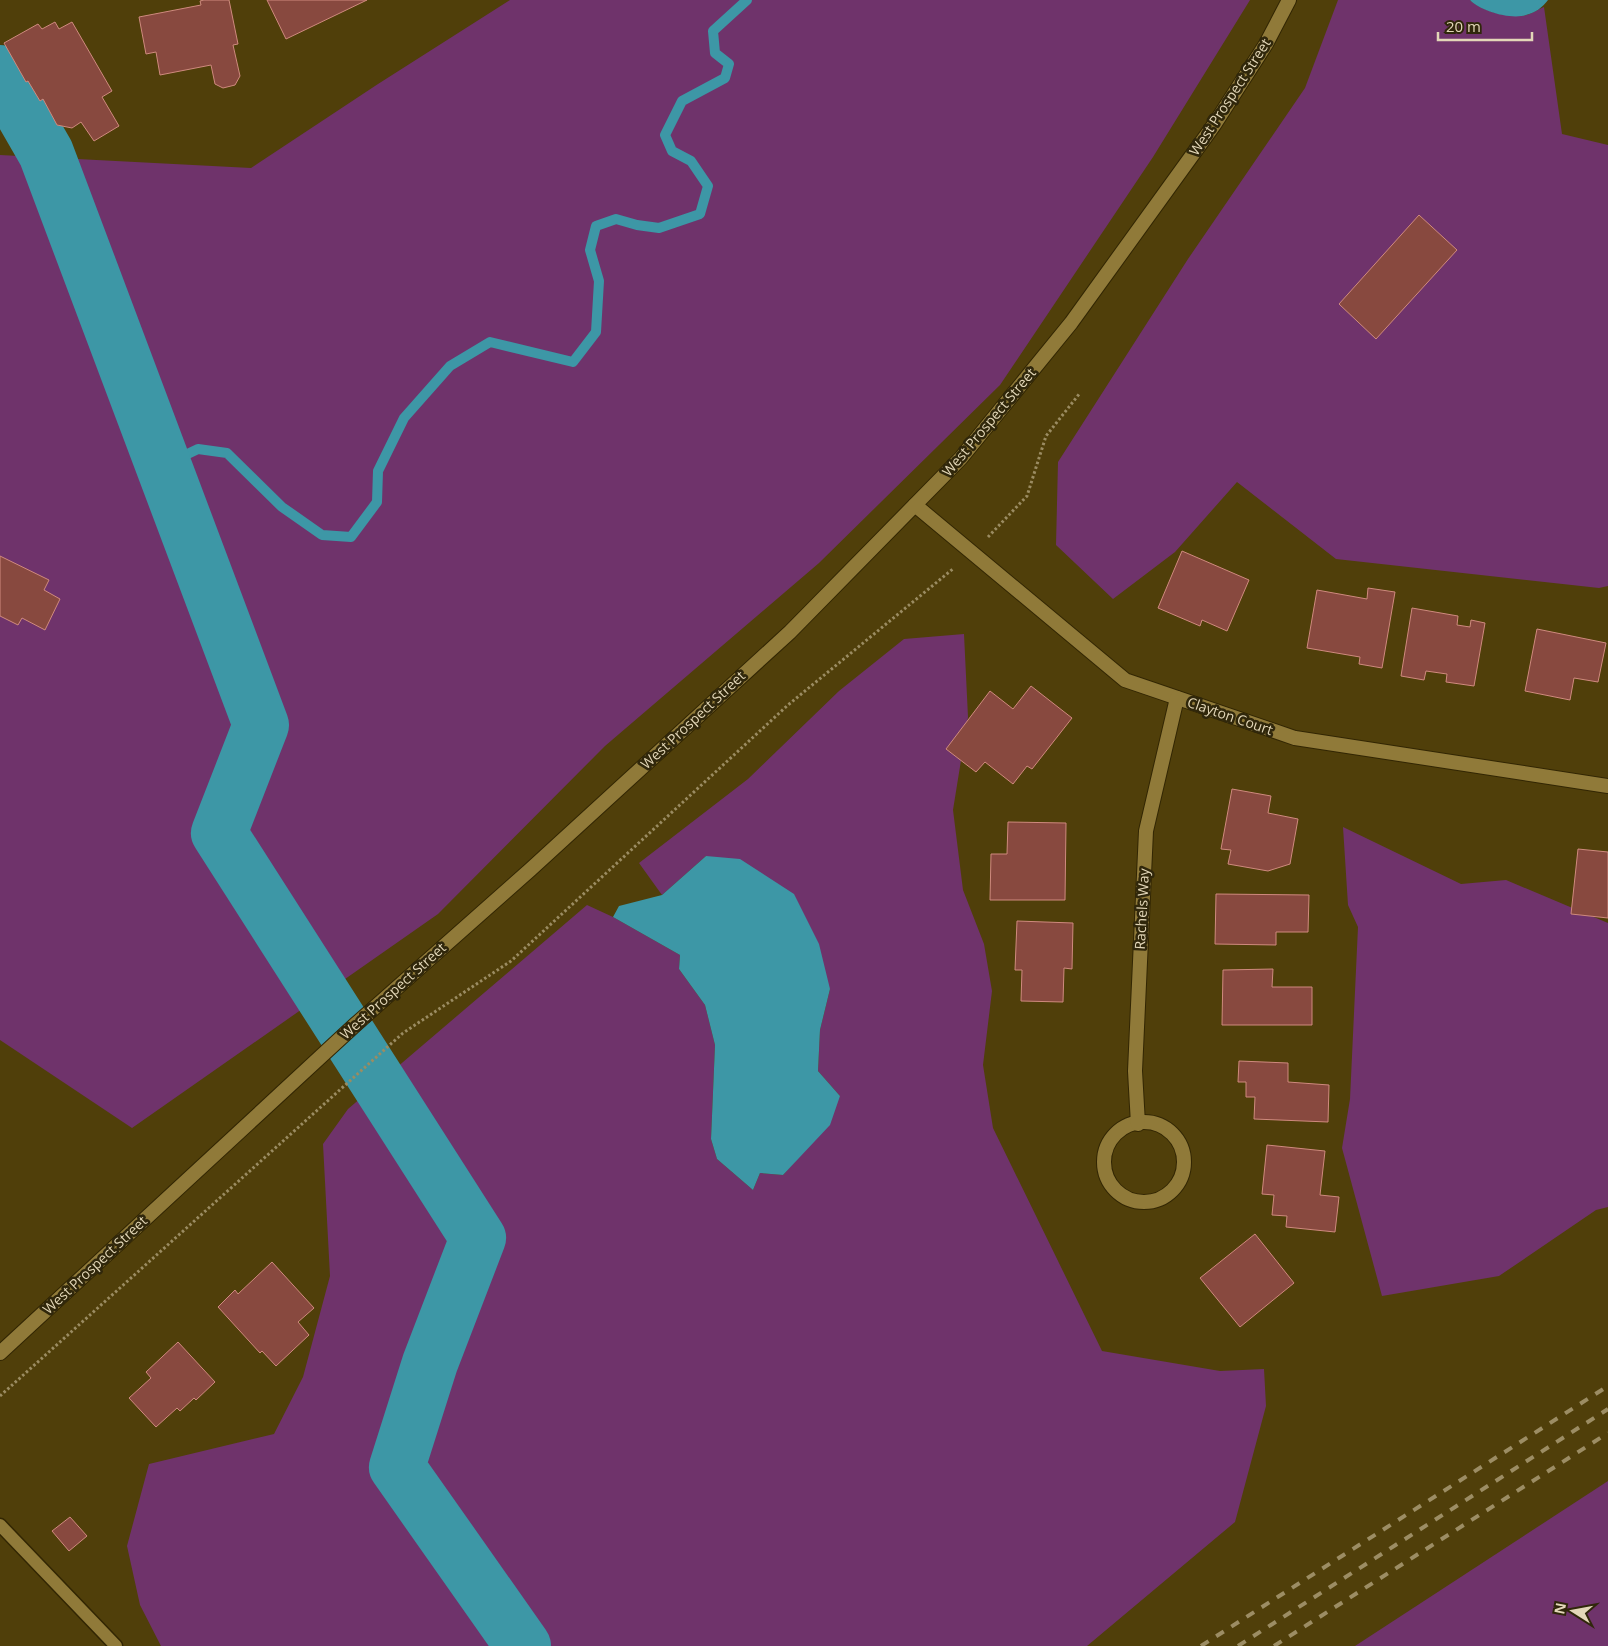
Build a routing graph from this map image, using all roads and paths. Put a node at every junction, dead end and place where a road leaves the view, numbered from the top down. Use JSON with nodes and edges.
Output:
{"nodes":[{"id":1,"x":1289,"y":0,"type":"edge"},
{"id":2,"x":1080,"y":393,"type":"dead end"},
{"id":3,"x":915,"y":505,"type":"junction"},
{"id":4,"x":1004,"y":520,"type":"dead end"},
{"id":5,"x":948,"y":573,"type":"dead end"},
{"id":6,"x":1176,"y":698,"type":"junction"},
{"id":7,"x":1608,"y":786,"type":"edge"},
{"id":8,"x":1138,"y":1124,"type":"junction"},
{"id":9,"x":0,"y":1353,"type":"edge"},
{"id":10,"x":0,"y":1396,"type":"edge"},
{"id":11,"x":0,"y":1525,"type":"edge"},
{"id":12,"x":116,"y":1646,"type":"edge"}],
"edges":[{"from":1,"to":3,"type":"street","name":"West Prospect Street"},
{"from":2,"to":4,"type":"path"},
{"from":3,"to":6,"type":"street","name":"Clayton Court"},
{"from":3,"to":9,"type":"street","name":"West Prospect Street"},
{"from":5,"to":10,"type":"path"},
{"from":6,"to":7,"type":"street","name":"Clayton Court"},
{"from":6,"to":8,"type":"street","name":"Rachels Way"},
{"from":8,"to":8,"type":"street"},
{"from":11,"to":12,"type":"lane"}]}
